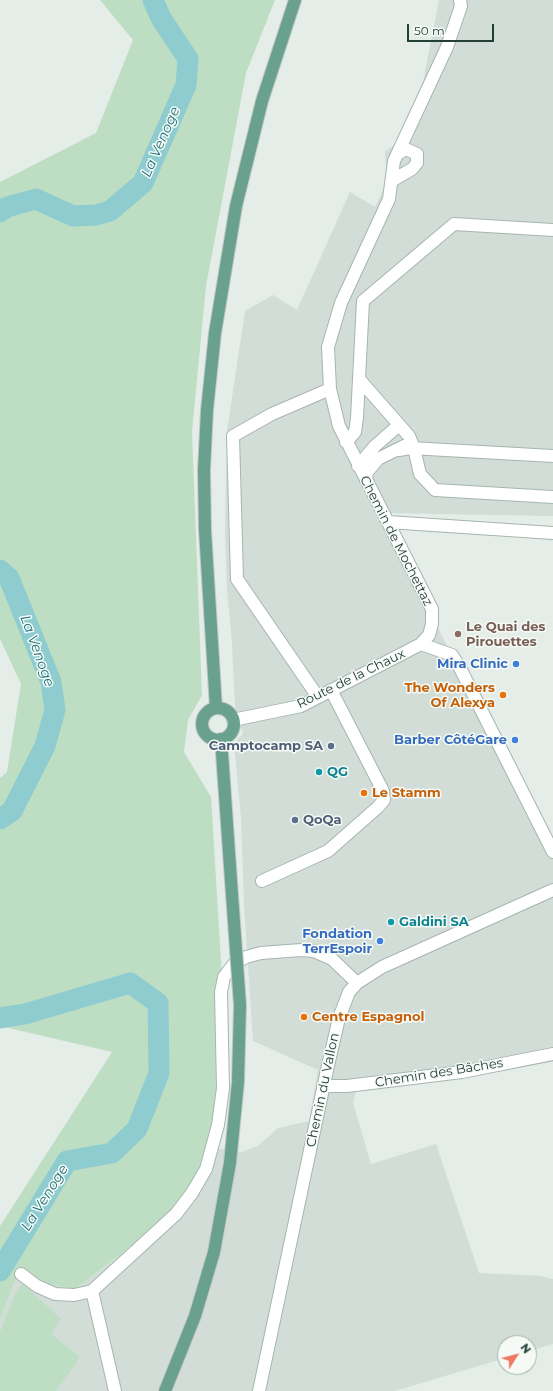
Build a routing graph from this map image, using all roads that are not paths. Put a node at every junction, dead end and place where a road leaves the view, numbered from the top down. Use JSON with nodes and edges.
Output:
{"nodes":[{"id":1,"x":295,"y":0,"type":"edge"},
{"id":2,"x":460,"y":0,"type":"edge"},
{"id":3,"x":399,"y":153,"type":"junction"},
{"id":4,"x":393,"y":180,"type":"junction"},
{"id":5,"x":553,"y":230,"type":"edge"},
{"id":6,"x":360,"y":380,"type":"junction"},
{"id":7,"x":330,"y":389,"type":"junction"},
{"id":8,"x":399,"y":424,"type":"junction"},
{"id":9,"x":409,"y":436,"type":"junction"},
{"id":10,"x":346,"y":442,"type":"junction"},
{"id":11,"x":414,"y":448,"type":"junction"},
{"id":12,"x":399,"y":450,"type":"junction"},
{"id":13,"x":553,"y":456,"type":"edge"},
{"id":14,"x":358,"y":466,"type":"junction"},
{"id":15,"x":366,"y":480,"type":"junction"},
{"id":16,"x":553,"y":497,"type":"edge"},
{"id":17,"x":388,"y":522,"type":"junction"},
{"id":18,"x":553,"y":533,"type":"edge"},
{"id":19,"x":422,"y":644,"type":"junction"},
{"id":20,"x":331,"y":690,"type":"junction"},
{"id":21,"x":318,"y":697,"type":"junction"},
{"id":22,"x":216,"y":708,"type":"junction"},
{"id":23,"x":233,"y":720,"type":"junction"},
{"id":24,"x":221,"y":739,"type":"junction"},
{"id":25,"x":553,"y":852,"type":"edge"},
{"id":26,"x":262,"y":881,"type":"dead end"},
{"id":27,"x":553,"y":890,"type":"edge"},
{"id":28,"x":357,"y":983,"type":"junction"},
{"id":29,"x":553,"y":1054,"type":"edge"},
{"id":30,"x":323,"y":1086,"type":"junction"},
{"id":31,"x":21,"y":1274,"type":"dead end"},
{"id":32,"x":92,"y":1291,"type":"junction"},
{"id":33,"x":115,"y":1391,"type":"edge"},
{"id":34,"x":165,"y":1391,"type":"edge"},
{"id":35,"x":259,"y":1391,"type":"edge"}],
"edges":[{"from":1,"to":22,"type":"main road"},
{"from":2,"to":3,"type":"street","name":"Chemin de Mochettaz"},
{"from":3,"to":4,"type":"street","name":"Chemin de Mochettaz"},
{"from":3,"to":4,"type":"street"},
{"from":4,"to":7,"type":"street","name":"Chemin de Mochettaz"},
{"from":5,"to":6,"type":"street"},
{"from":6,"to":8,"type":"street"},
{"from":6,"to":10,"type":"street"},
{"from":7,"to":10,"type":"street","name":"Chemin de Mochettaz"},
{"from":7,"to":21,"type":"street"},
{"from":8,"to":9,"type":"street"},
{"from":8,"to":14,"type":"street"},
{"from":9,"to":11,"type":"street"},
{"from":9,"to":12,"type":"street"},
{"from":10,"to":14,"type":"street","name":"Chemin de Mochettaz"},
{"from":11,"to":12,"type":"street"},
{"from":11,"to":13,"type":"street"},
{"from":11,"to":16,"type":"street"},
{"from":12,"to":15,"type":"street"},
{"from":14,"to":15,"type":"street","name":"Chemin de Mochettaz"},
{"from":15,"to":17,"type":"street","name":"Chemin de Mochettaz"},
{"from":17,"to":18,"type":"street"},
{"from":17,"to":19,"type":"street","name":"Chemin de Mochettaz"},
{"from":19,"to":20,"type":"street","name":"Route de la Chaux"},
{"from":19,"to":25,"type":"street"},
{"from":20,"to":21,"type":"street","name":"Route de la Chaux"},
{"from":20,"to":26,"type":"street"},
{"from":21,"to":23,"type":"street","name":"Route de la Chaux"},
{"from":22,"to":23,"type":"main road"},
{"from":22,"to":24,"type":"main road"},
{"from":23,"to":24,"type":"main road"},
{"from":24,"to":34,"type":"main road","bridge":true},
{"from":27,"to":28,"type":"street","name":"Chemin du Vallon"},
{"from":28,"to":30,"type":"street","name":"Chemin du Vallon"},
{"from":28,"to":32,"type":"street"},
{"from":29,"to":30,"type":"street","name":"Chemin des Bâches"},
{"from":30,"to":35,"type":"street","name":"Chemin du Vallon"},
{"from":31,"to":32,"type":"street"},
{"from":32,"to":33,"type":"street"}]}
